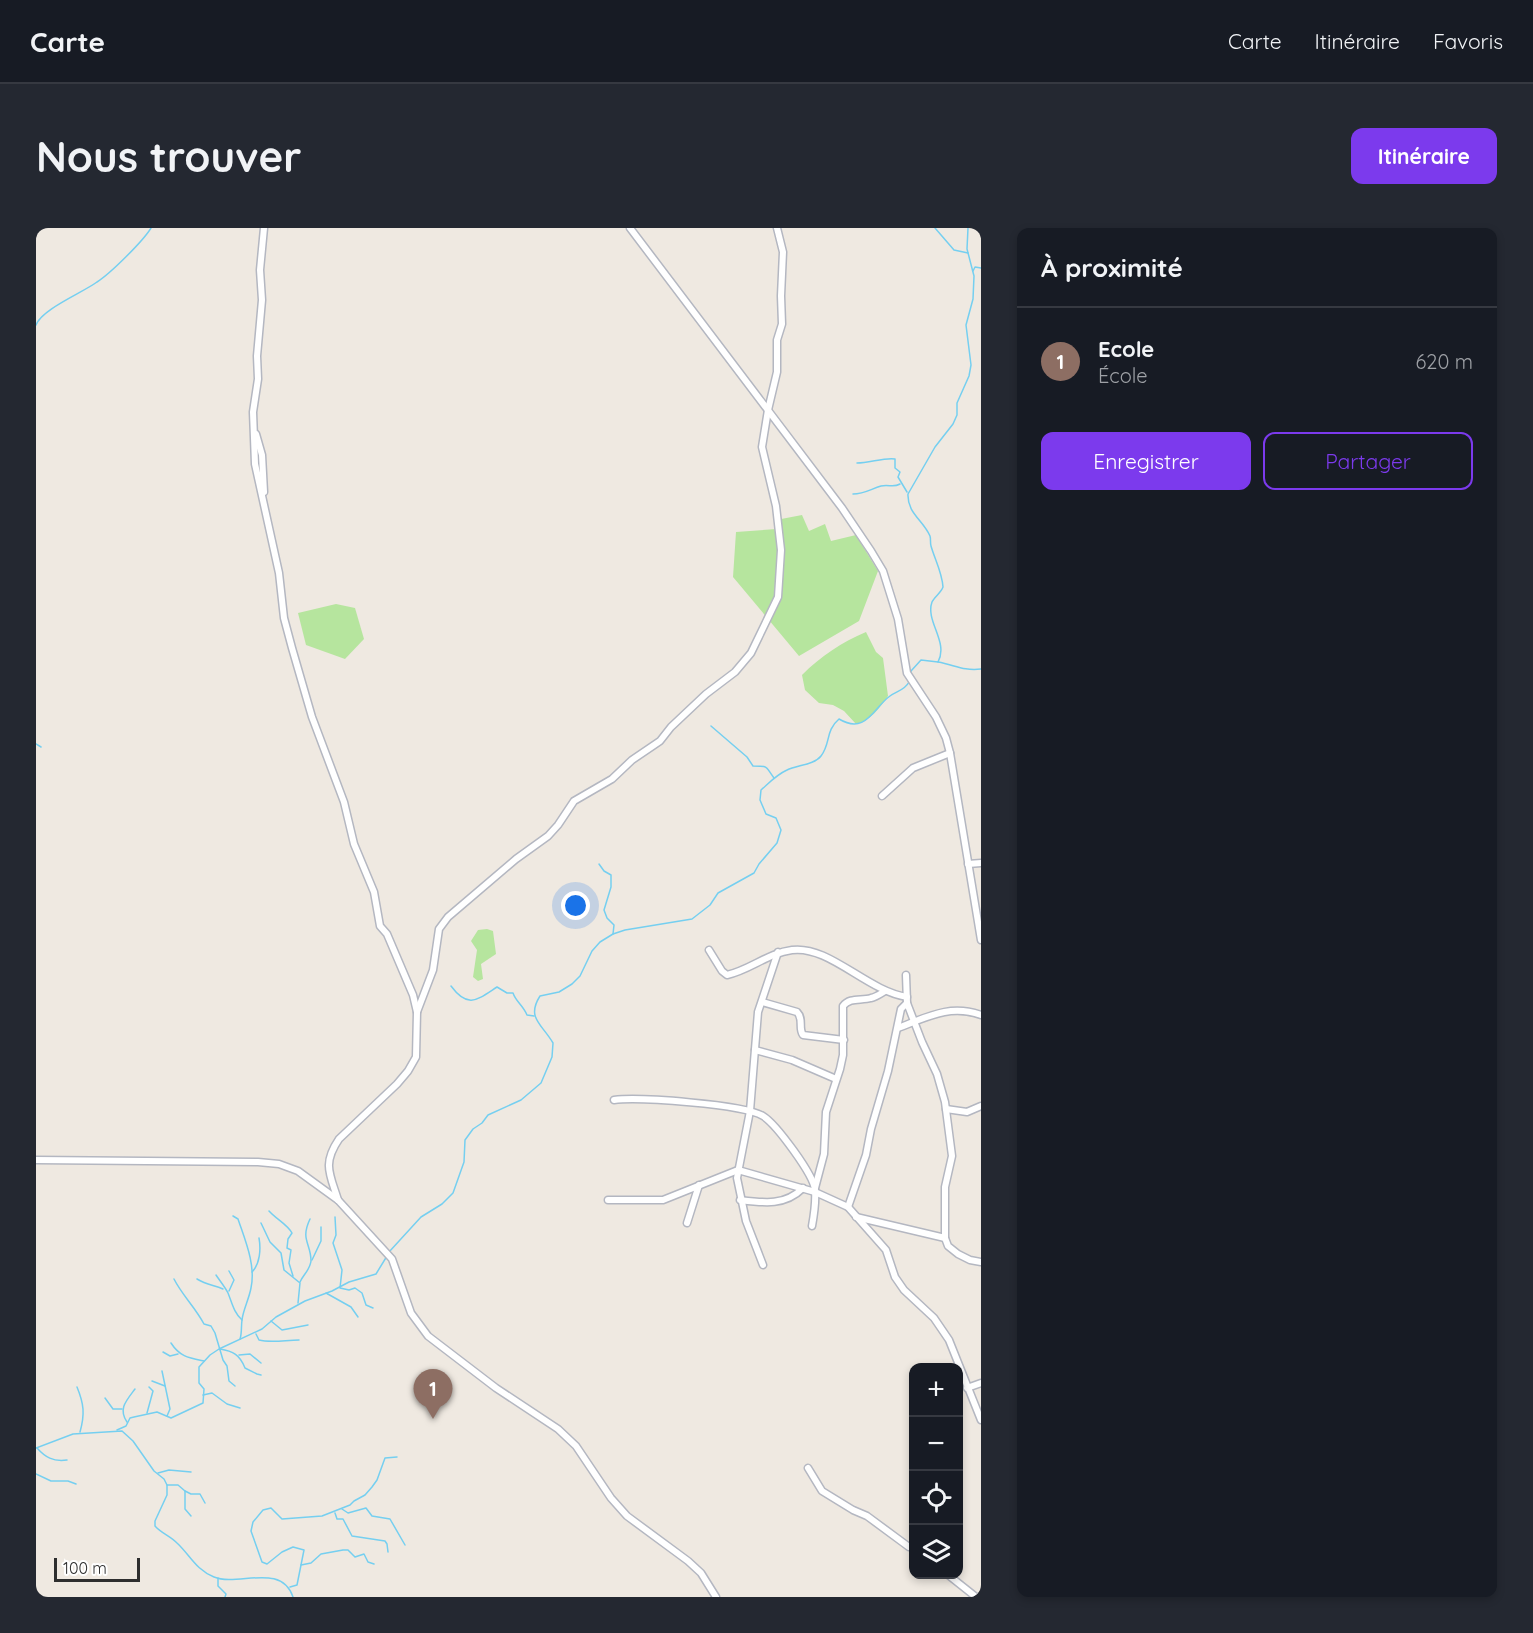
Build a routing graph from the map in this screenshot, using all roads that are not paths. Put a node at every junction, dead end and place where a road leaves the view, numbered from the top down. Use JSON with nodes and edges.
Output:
{"nodes":[{"id":1,"x":264,"y":228,"type":"edge"},
{"id":2,"x":630,"y":228,"type":"edge"},
{"id":3,"x":777,"y":228,"type":"edge"},
{"id":4,"x":768,"y":410,"type":"junction"},
{"id":5,"x":950,"y":753,"type":"junction"},
{"id":6,"x":882,"y":796,"type":"dead end"},
{"id":7,"x":981,"y":863,"type":"edge"},
{"id":8,"x":968,"y":864,"type":"junction"},
{"id":9,"x":981,"y":940,"type":"edge"},
{"id":10,"x":709,"y":950,"type":"dead end"},
{"id":11,"x":778,"y":952,"type":"junction"},
{"id":12,"x":906,"y":975,"type":"dead end"},
{"id":13,"x":885,"y":991,"type":"junction"},
{"id":14,"x":907,"y":1000,"type":"junction"},
{"id":15,"x":762,"y":1002,"type":"junction"},
{"id":16,"x":417,"y":1012,"type":"junction"},
{"id":17,"x":981,"y":1015,"type":"edge"},
{"id":18,"x":914,"y":1022,"type":"junction"},
{"id":19,"x":898,"y":1028,"type":"junction"},
{"id":20,"x":844,"y":1040,"type":"junction"},
{"id":21,"x":755,"y":1050,"type":"junction"},
{"id":22,"x":836,"y":1079,"type":"junction"},
{"id":23,"x":614,"y":1100,"type":"dead end"},
{"id":24,"x":981,"y":1106,"type":"edge"},
{"id":25,"x":946,"y":1109,"type":"junction"},
{"id":26,"x":750,"y":1111,"type":"junction"},
{"id":27,"x":36,"y":1160,"type":"edge"},
{"id":28,"x":738,"y":1170,"type":"junction"},
{"id":29,"x":699,"y":1185,"type":"junction"},
{"id":30,"x":803,"y":1188,"type":"junction"},
{"id":31,"x":815,"y":1190,"type":"junction"},
{"id":32,"x":338,"y":1200,"type":"junction"},
{"id":33,"x":608,"y":1200,"type":"dead end"},
{"id":34,"x":740,"y":1200,"type":"junction"},
{"id":35,"x":848,"y":1207,"type":"junction"},
{"id":36,"x":856,"y":1217,"type":"junction"},
{"id":37,"x":687,"y":1223,"type":"dead end"},
{"id":38,"x":812,"y":1226,"type":"dead end"},
{"id":39,"x":945,"y":1238,"type":"junction"},
{"id":40,"x":981,"y":1262,"type":"edge"},
{"id":41,"x":762,"y":1265,"type":"dead end"},
{"id":42,"x":981,"y":1383,"type":"edge"},
{"id":43,"x":967,"y":1388,"type":"junction"},
{"id":44,"x":981,"y":1420,"type":"edge"},
{"id":45,"x":808,"y":1468,"type":"dead end"},
{"id":46,"x":909,"y":1547,"type":"edge"},
{"id":47,"x":952,"y":1579,"type":"edge"},
{"id":48,"x":716,"y":1597,"type":"edge"},
{"id":49,"x":976,"y":1597,"type":"edge"}],
"edges":[{"from":1,"to":16,"type":"street"},
{"from":2,"to":4,"type":"street"},
{"from":3,"to":4,"type":"street"},
{"from":4,"to":5,"type":"street"},
{"from":4,"to":16,"type":"street"},
{"from":5,"to":6,"type":"street"},
{"from":5,"to":8,"type":"street"},
{"from":7,"to":8,"type":"street"},
{"from":8,"to":9,"type":"street"},
{"from":10,"to":11,"type":"street"},
{"from":11,"to":13,"type":"street"},
{"from":11,"to":15,"type":"street"},
{"from":12,"to":14,"type":"street"},
{"from":13,"to":14,"type":"street"},
{"from":13,"to":20,"type":"street"},
{"from":14,"to":18,"type":"street"},
{"from":14,"to":19,"type":"street"},
{"from":15,"to":20,"type":"street"},
{"from":15,"to":21,"type":"street"},
{"from":16,"to":32,"type":"street"},
{"from":17,"to":18,"type":"street"},
{"from":18,"to":19,"type":"street"},
{"from":18,"to":25,"type":"street"},
{"from":19,"to":35,"type":"street"},
{"from":20,"to":22,"type":"street"},
{"from":21,"to":22,"type":"street"},
{"from":21,"to":26,"type":"street"},
{"from":22,"to":31,"type":"street"},
{"from":23,"to":26,"type":"street"},
{"from":24,"to":25,"type":"street"},
{"from":25,"to":39,"type":"street"},
{"from":26,"to":28,"type":"street"},
{"from":26,"to":31,"type":"street"},
{"from":27,"to":32,"type":"street"},
{"from":28,"to":29,"type":"street"},
{"from":28,"to":30,"type":"street"},
{"from":28,"to":34,"type":"street"},
{"from":29,"to":33,"type":"street"},
{"from":29,"to":37,"type":"street"},
{"from":30,"to":31,"type":"street"},
{"from":30,"to":34,"type":"street"},
{"from":31,"to":35,"type":"street"},
{"from":31,"to":38,"type":"street"},
{"from":32,"to":48,"type":"street"},
{"from":34,"to":41,"type":"street"},
{"from":35,"to":36,"type":"street"},
{"from":36,"to":39,"type":"street"},
{"from":36,"to":43,"type":"street"},
{"from":39,"to":40,"type":"street"},
{"from":42,"to":43,"type":"street"},
{"from":43,"to":44,"type":"street"},
{"from":45,"to":46,"type":"street"},
{"from":47,"to":49,"type":"street"}]}
